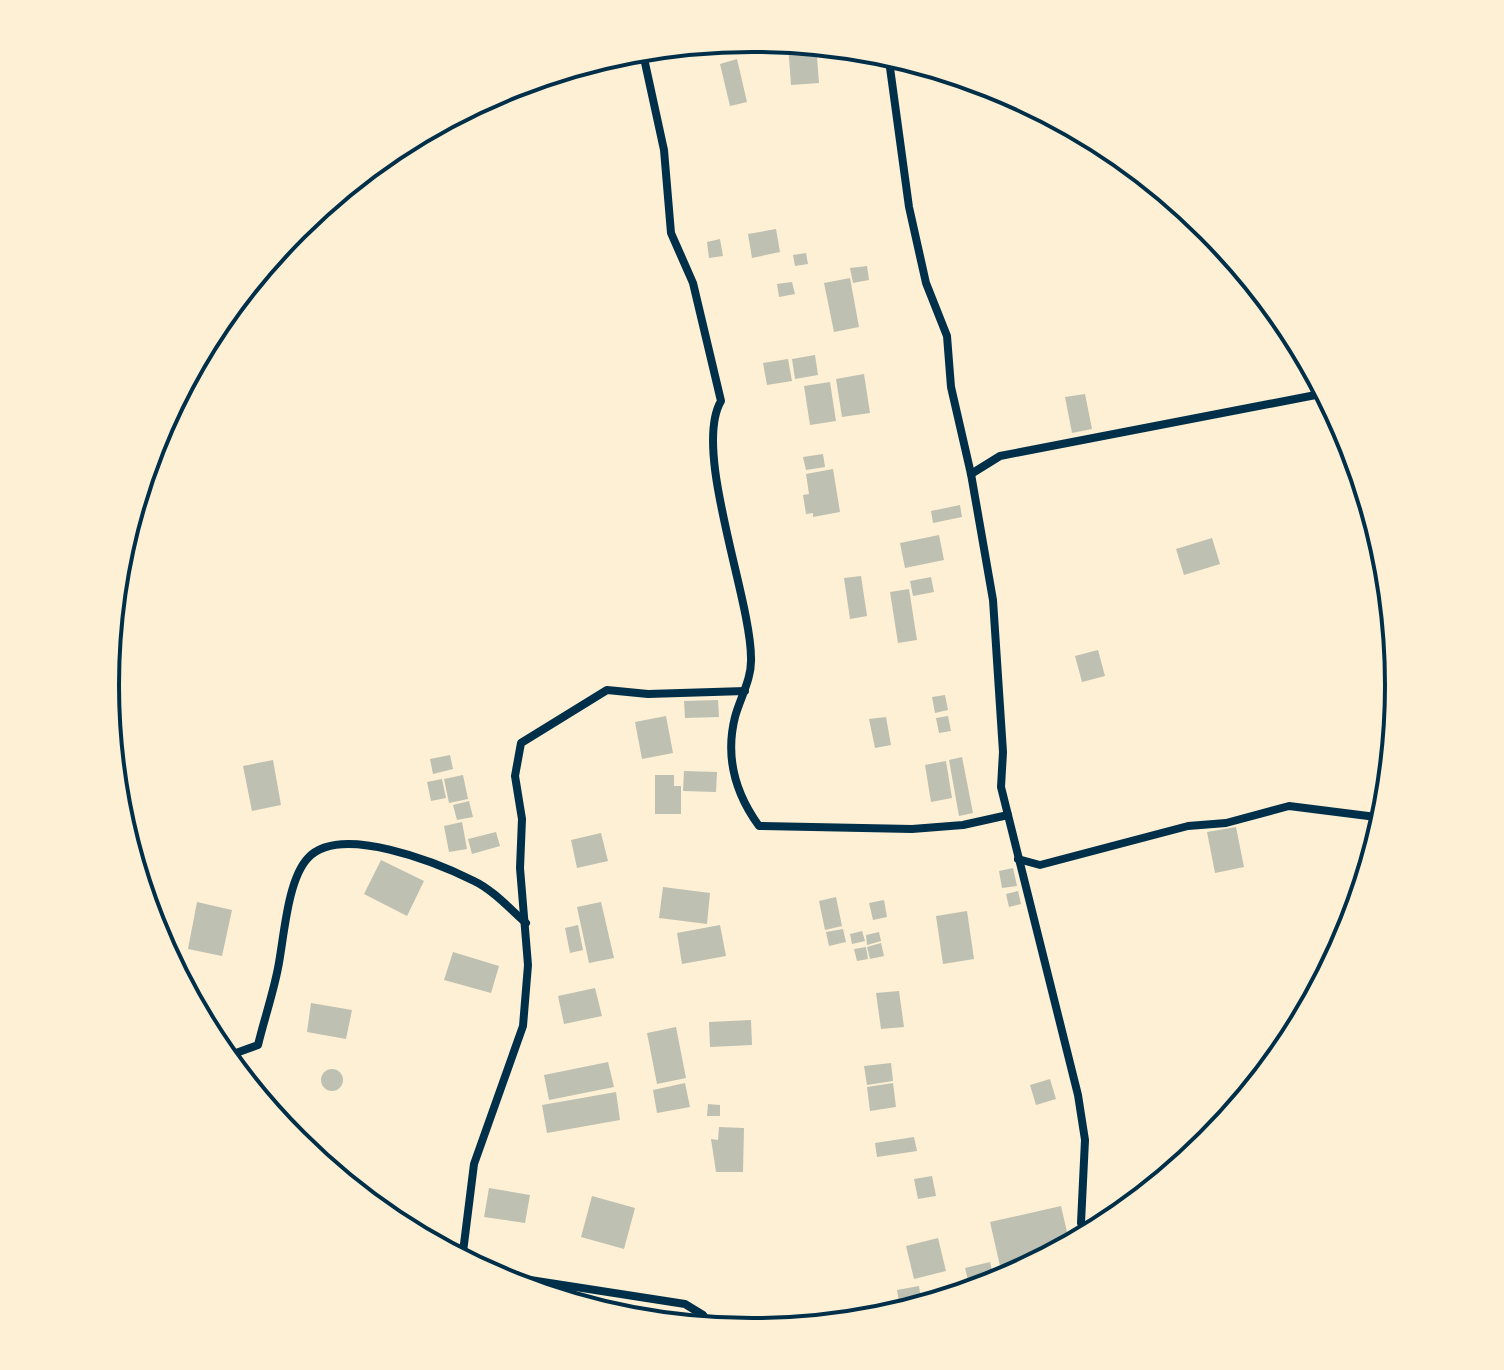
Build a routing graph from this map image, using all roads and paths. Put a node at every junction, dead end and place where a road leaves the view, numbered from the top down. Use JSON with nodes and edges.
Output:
{"nodes":[{"id":1,"x":645,"y":61,"type":"edge"},
{"id":2,"x":890,"y":68,"type":"edge"},
{"id":3,"x":1315,"y":395,"type":"edge"},
{"id":4,"x":971,"y":474,"type":"junction"},
{"id":5,"x":745,"y":691,"type":"junction"},
{"id":6,"x":1008,"y":815,"type":"junction"},
{"id":7,"x":1371,"y":816,"type":"edge"},
{"id":8,"x":1018,"y":859,"type":"junction"},
{"id":9,"x":526,"y":923,"type":"junction"},
{"id":10,"x":237,"y":1053,"type":"edge"},
{"id":11,"x":1082,"y":1225,"type":"edge"},
{"id":12,"x":463,"y":1248,"type":"edge"},
{"id":13,"x":544,"y":1282,"type":"edge"},
{"id":14,"x":704,"y":1316,"type":"edge"}],
"edges":[{"from":1,"to":5,"type":"street"},
{"from":2,"to":4,"type":"street"},
{"from":3,"to":4,"type":"street"},
{"from":4,"to":6,"type":"street"},
{"from":5,"to":6,"type":"street"},
{"from":5,"to":9,"type":"street"},
{"from":6,"to":8,"type":"street"},
{"from":7,"to":8,"type":"street"},
{"from":8,"to":11,"type":"street"},
{"from":9,"to":10,"type":"street"},
{"from":9,"to":12,"type":"street"},
{"from":13,"to":14,"type":"street"}]}
